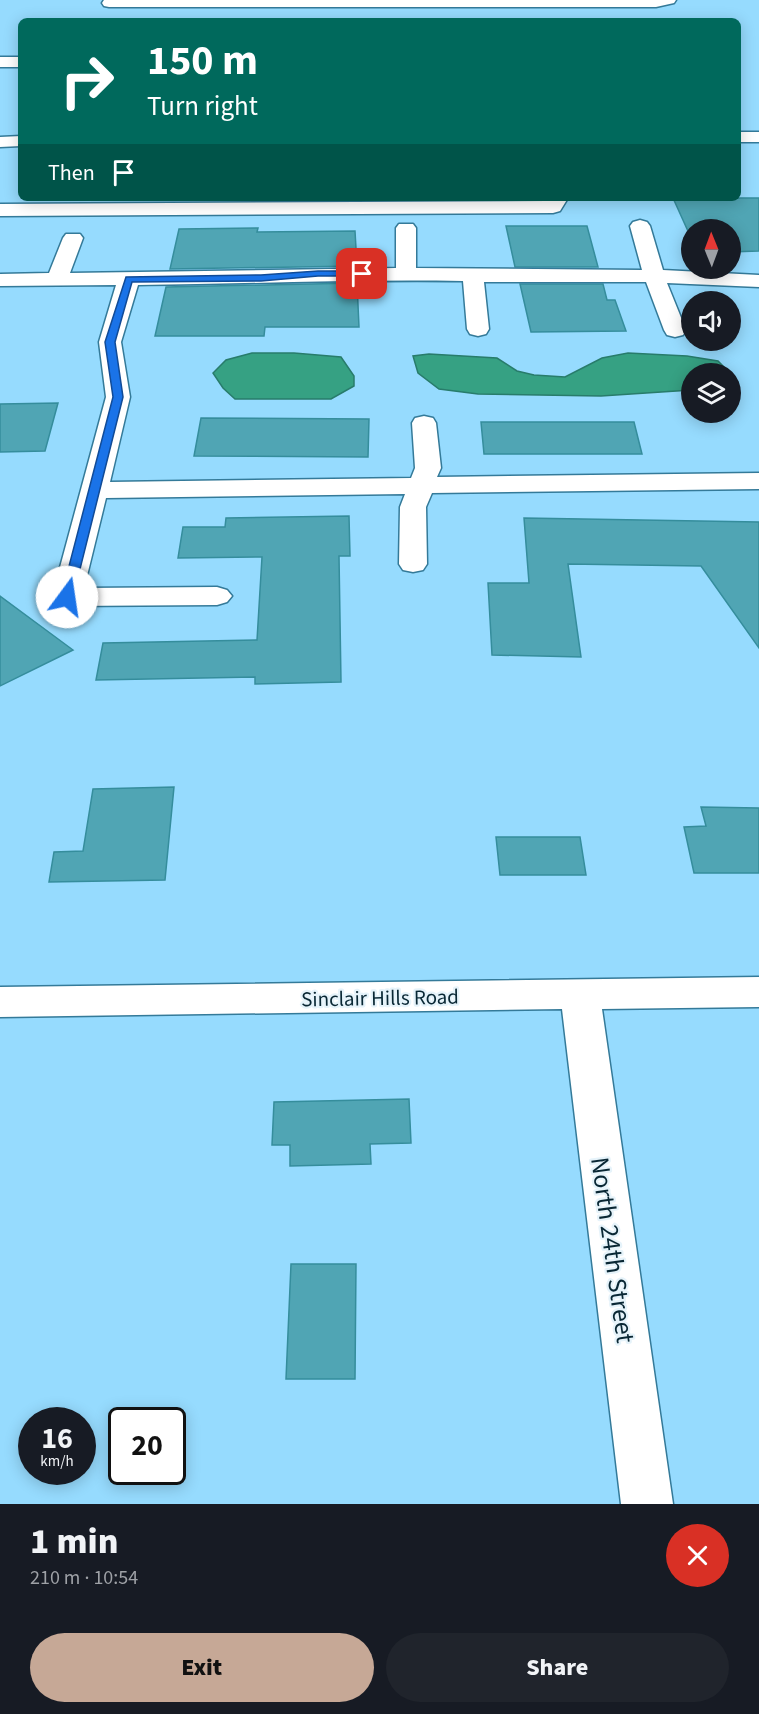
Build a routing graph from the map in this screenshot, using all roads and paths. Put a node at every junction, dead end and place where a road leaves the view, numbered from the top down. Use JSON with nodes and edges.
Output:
{"nodes":[{"id":1,"x":669,"y":0,"type":"edge"},
{"id":2,"x":110,"y":2,"type":"edge"},
{"id":3,"x":103,"y":18,"type":"edge"},
{"id":4,"x":0,"y":62,"type":"edge"},
{"id":5,"x":18,"y":62,"type":"edge"},
{"id":6,"x":741,"y":137,"type":"edge"},
{"id":7,"x":759,"y":137,"type":"edge"},
{"id":8,"x":18,"y":141,"type":"edge"},
{"id":9,"x":0,"y":142,"type":"edge"},
{"id":10,"x":556,"y":201,"type":"edge"},
{"id":11,"x":0,"y":210,"type":"edge"},
{"id":12,"x":640,"y":226,"type":"dead end"},
{"id":13,"x":406,"y":228,"type":"dead end"},
{"id":14,"x":73,"y":238,"type":"dead end"},
{"id":15,"x":406,"y":274,"type":"junction"},
{"id":16,"x":473,"y":275,"type":"junction"},
{"id":17,"x":654,"y":276,"type":"junction"},
{"id":18,"x":129,"y":279,"type":"junction"},
{"id":19,"x":0,"y":280,"type":"edge"},
{"id":20,"x":57,"y":280,"type":"junction"},
{"id":21,"x":759,"y":280,"type":"edge"},
{"id":22,"x":478,"y":329,"type":"dead end"},
{"id":23,"x":675,"y":330,"type":"dead end"},
{"id":24,"x":424,"y":423,"type":"dead end"},
{"id":25,"x":759,"y":481,"type":"edge"},
{"id":26,"x":421,"y":486,"type":"junction"},
{"id":27,"x":94,"y":490,"type":"junction"},
{"id":28,"x":413,"y":564,"type":"dead end"},
{"id":29,"x":217,"y":596,"type":"dead end"},
{"id":30,"x":759,"y":992,"type":"edge"},
{"id":31,"x":580,"y":995,"type":"junction"},
{"id":32,"x":0,"y":1002,"type":"edge"},
{"id":33,"x":647,"y":1504,"type":"edge"}],
"edges":[{"from":1,"to":2,"type":"street"},
{"from":2,"to":3,"type":"street"},
{"from":4,"to":5,"type":"street"},
{"from":6,"to":7,"type":"street"},
{"from":8,"to":9,"type":"street"},
{"from":10,"to":11,"type":"street"},
{"from":12,"to":17,"type":"street"},
{"from":13,"to":15,"type":"street"},
{"from":14,"to":20,"type":"street"},
{"from":15,"to":16,"type":"street"},
{"from":15,"to":18,"type":"street"},
{"from":16,"to":17,"type":"street"},
{"from":16,"to":22,"type":"street"},
{"from":17,"to":21,"type":"street"},
{"from":17,"to":23,"type":"street"},
{"from":18,"to":20,"type":"street"},
{"from":18,"to":27,"type":"street"},
{"from":19,"to":20,"type":"street"},
{"from":24,"to":26,"type":"street"},
{"from":25,"to":26,"type":"street"},
{"from":26,"to":27,"type":"street"},
{"from":26,"to":28,"type":"street"},
{"from":27,"to":29,"type":"street"},
{"from":30,"to":31,"type":"street","name":"Sinclair Hills Road"},
{"from":31,"to":32,"type":"street","name":"Sinclair Hills Road"},
{"from":31,"to":33,"type":"street","name":"North 24th Street"}]}
